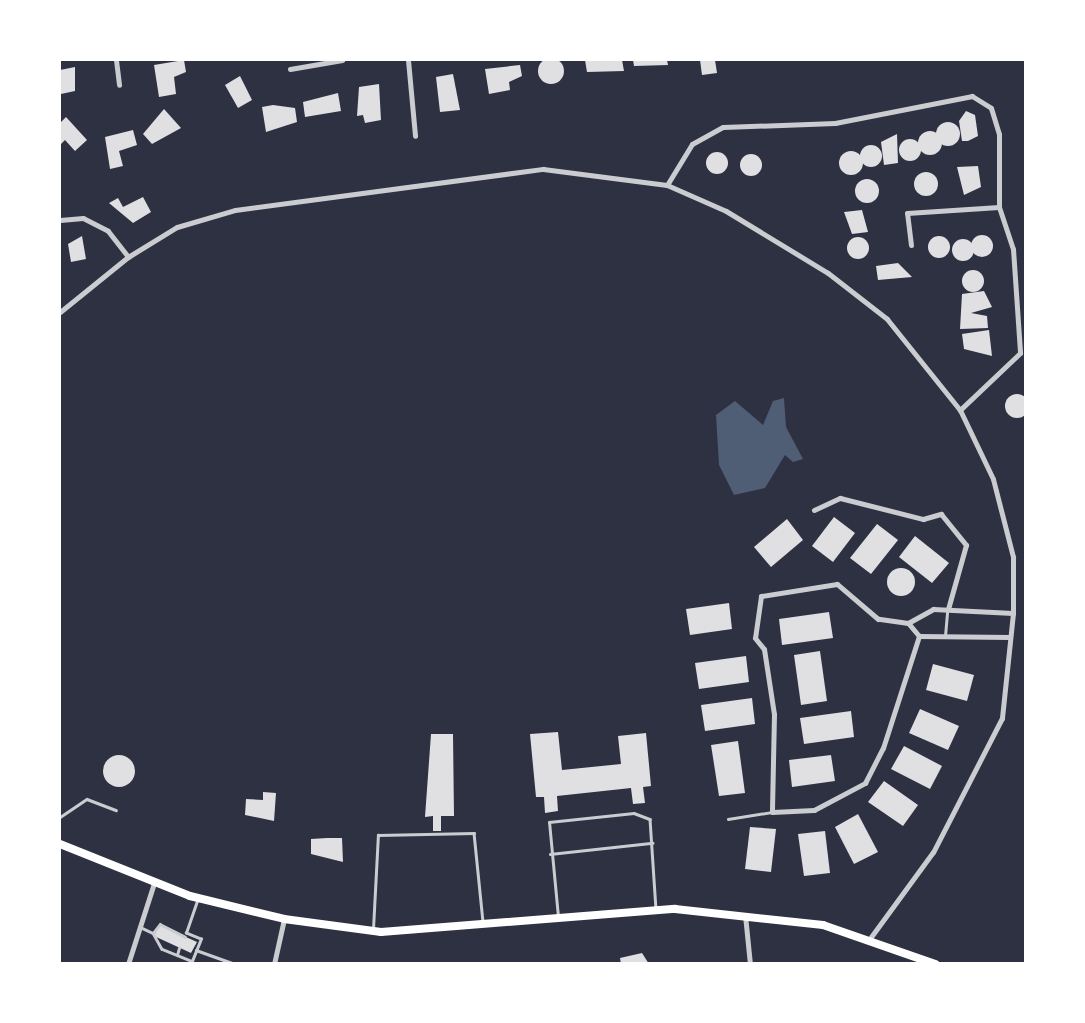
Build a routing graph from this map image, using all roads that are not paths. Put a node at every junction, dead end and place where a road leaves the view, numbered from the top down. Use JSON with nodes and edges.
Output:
{"nodes":[{"id":1,"x":116,"y":60,"type":"edge"},
{"id":2,"x":342,"y":60,"type":"edge"},
{"id":3,"x":408,"y":60,"type":"edge"},
{"id":4,"x":290,"y":69,"type":"dead end"},
{"id":5,"x":118,"y":85,"type":"dead end"},
{"id":6,"x":415,"y":136,"type":"dead end"},
{"id":7,"x":667,"y":185,"type":"junction"},
{"id":8,"x":999,"y":207,"type":"junction"},
{"id":9,"x":60,"y":220,"type":"edge"},
{"id":10,"x":911,"y":245,"type":"dead end"},
{"id":11,"x":128,"y":257,"type":"junction"},
{"id":12,"x":60,"y":312,"type":"edge"},
{"id":13,"x":960,"y":410,"type":"junction"},
{"id":14,"x":814,"y":510,"type":"dead end"},
{"id":15,"x":948,"y":609,"type":"junction"},
{"id":16,"x":1013,"y":613,"type":"junction"},
{"id":17,"x":908,"y":623,"type":"junction"},
{"id":18,"x":919,"y":636,"type":"junction"},
{"id":19,"x":946,"y":636,"type":"junction"},
{"id":20,"x":1010,"y":638,"type":"junction"},
{"id":21,"x":116,"y":810,"type":"dead end"},
{"id":22,"x":772,"y":812,"type":"junction"},
{"id":23,"x":60,"y":817,"type":"edge"},
{"id":24,"x":728,"y":819,"type":"dead end"},
{"id":25,"x":652,"y":843,"type":"junction"},
{"id":26,"x":60,"y":844,"type":"edge"},
{"id":27,"x":550,"y":854,"type":"junction"},
{"id":28,"x":154,"y":883,"type":"junction"},
{"id":29,"x":198,"y":898,"type":"junction"},
{"id":30,"x":656,"y":910,"type":"junction"},
{"id":31,"x":745,"y":915,"type":"junction"},
{"id":32,"x":558,"y":917,"type":"junction"},
{"id":33,"x":284,"y":919,"type":"junction"},
{"id":34,"x":483,"y":925,"type":"junction"},
{"id":35,"x":140,"y":926,"type":"junction"},
{"id":36,"x":373,"y":931,"type":"junction"},
{"id":37,"x":153,"y":933,"type":"junction"},
{"id":38,"x":185,"y":935,"type":"junction"},
{"id":39,"x":871,"y":937,"type":"junction"},
{"id":40,"x":166,"y":942,"type":"dead end"},
{"id":41,"x":180,"y":948,"type":"dead end"},
{"id":42,"x":162,"y":949,"type":"junction"},
{"id":43,"x":196,"y":950,"type":"junction"},
{"id":44,"x":177,"y":955,"type":"junction"},
{"id":45,"x":128,"y":964,"type":"edge"},
{"id":46,"x":235,"y":964,"type":"edge"},
{"id":47,"x":274,"y":964,"type":"edge"},
{"id":48,"x":750,"y":964,"type":"edge"},
{"id":49,"x":935,"y":964,"type":"edge"}],
"edges":[{"from":1,"to":5,"type":"street"},
{"from":2,"to":4,"type":"street"},
{"from":3,"to":6,"type":"street"},
{"from":7,"to":8,"type":"street"},
{"from":7,"to":11,"type":"street"},
{"from":7,"to":13,"type":"street"},
{"from":8,"to":10,"type":"street"},
{"from":8,"to":13,"type":"street"},
{"from":9,"to":11,"type":"street"},
{"from":11,"to":12,"type":"street"},
{"from":13,"to":16,"type":"street"},
{"from":14,"to":15,"type":"street"},
{"from":15,"to":16,"type":"street"},
{"from":15,"to":17,"type":"street"},
{"from":15,"to":19,"type":"lane"},
{"from":16,"to":20,"type":"street"},
{"from":17,"to":18,"type":"street"},
{"from":17,"to":22,"type":"street"},
{"from":18,"to":19,"type":"street"},
{"from":18,"to":22,"type":"street"},
{"from":19,"to":20,"type":"street"},
{"from":20,"to":39,"type":"street"},
{"from":21,"to":23,"type":"lane"},
{"from":22,"to":24,"type":"lane"},
{"from":25,"to":27,"type":"lane"},
{"from":25,"to":27,"type":"lane"},
{"from":25,"to":30,"type":"lane"},
{"from":26,"to":28,"type":"main road"},
{"from":27,"to":32,"type":"lane"},
{"from":28,"to":29,"type":"main road"},
{"from":28,"to":35,"type":"street"},
{"from":29,"to":33,"type":"main road"},
{"from":29,"to":38,"type":"lane"},
{"from":30,"to":31,"type":"main road"},
{"from":30,"to":32,"type":"main road"},
{"from":31,"to":39,"type":"main road"},
{"from":31,"to":48,"type":"street"},
{"from":32,"to":34,"type":"main road"},
{"from":33,"to":36,"type":"main road"},
{"from":33,"to":47,"type":"street"},
{"from":34,"to":36,"type":"main road"},
{"from":34,"to":36,"type":"lane"},
{"from":35,"to":37,"type":"lane"},
{"from":35,"to":45,"type":"street"},
{"from":37,"to":38,"type":"lane"},
{"from":37,"to":42,"type":"lane"},
{"from":38,"to":43,"type":"lane"},
{"from":39,"to":49,"type":"main road"},
{"from":40,"to":42,"type":"lane"},
{"from":41,"to":44,"type":"lane"},
{"from":42,"to":44,"type":"lane"},
{"from":43,"to":44,"type":"lane"},
{"from":43,"to":46,"type":"lane"}]}
